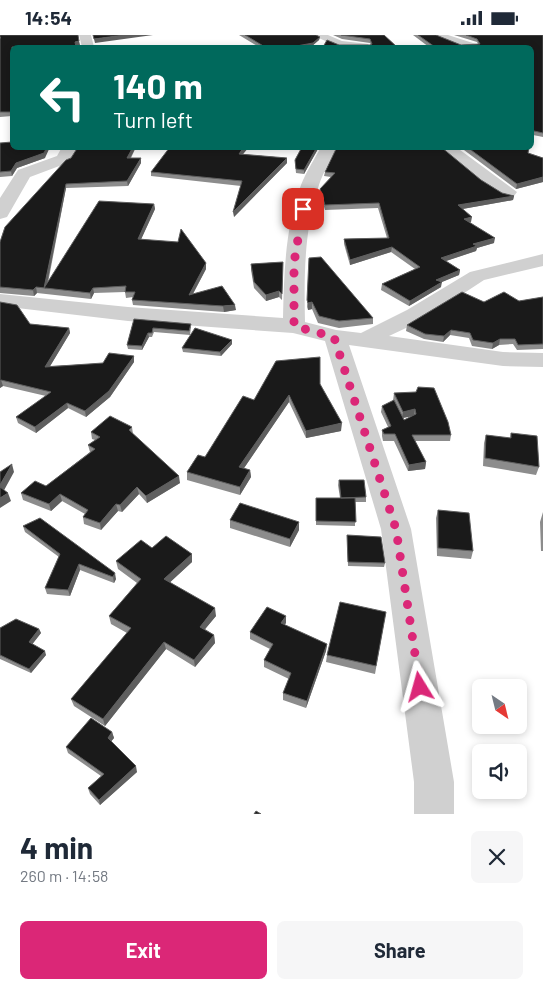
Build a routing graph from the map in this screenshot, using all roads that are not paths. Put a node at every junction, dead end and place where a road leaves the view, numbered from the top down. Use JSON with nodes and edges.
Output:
{"nodes":[{"id":1,"x":318,"y":35,"type":"edge"},
{"id":2,"x":436,"y":35,"type":"edge"},
{"id":3,"x":348,"y":45,"type":"edge"},
{"id":4,"x":466,"y":45,"type":"edge"},
{"id":5,"x":68,"y":150,"type":"edge"},
{"id":6,"x":327,"y":150,"type":"edge"},
{"id":7,"x":449,"y":150,"type":"edge"},
{"id":8,"x":508,"y":192,"type":"edge"},
{"id":9,"x":0,"y":213,"type":"edge"},
{"id":10,"x":543,"y":261,"type":"edge"},
{"id":11,"x":0,"y":299,"type":"edge"},
{"id":12,"x":294,"y":326,"type":"junction"},
{"id":13,"x":349,"y":339,"type":"junction"},
{"id":14,"x":543,"y":360,"type":"edge"},
{"id":15,"x":434,"y":814,"type":"edge"}],
"edges":[{"from":1,"to":3,"type":"street"},
{"from":2,"to":4,"type":"street"},
{"from":5,"to":9,"type":"street"},
{"from":6,"to":12,"type":"street"},
{"from":7,"to":8,"type":"street"},
{"from":10,"to":13,"type":"street"},
{"from":11,"to":12,"type":"street"},
{"from":12,"to":13,"type":"street"},
{"from":13,"to":14,"type":"street"},
{"from":13,"to":15,"type":"street"}]}
